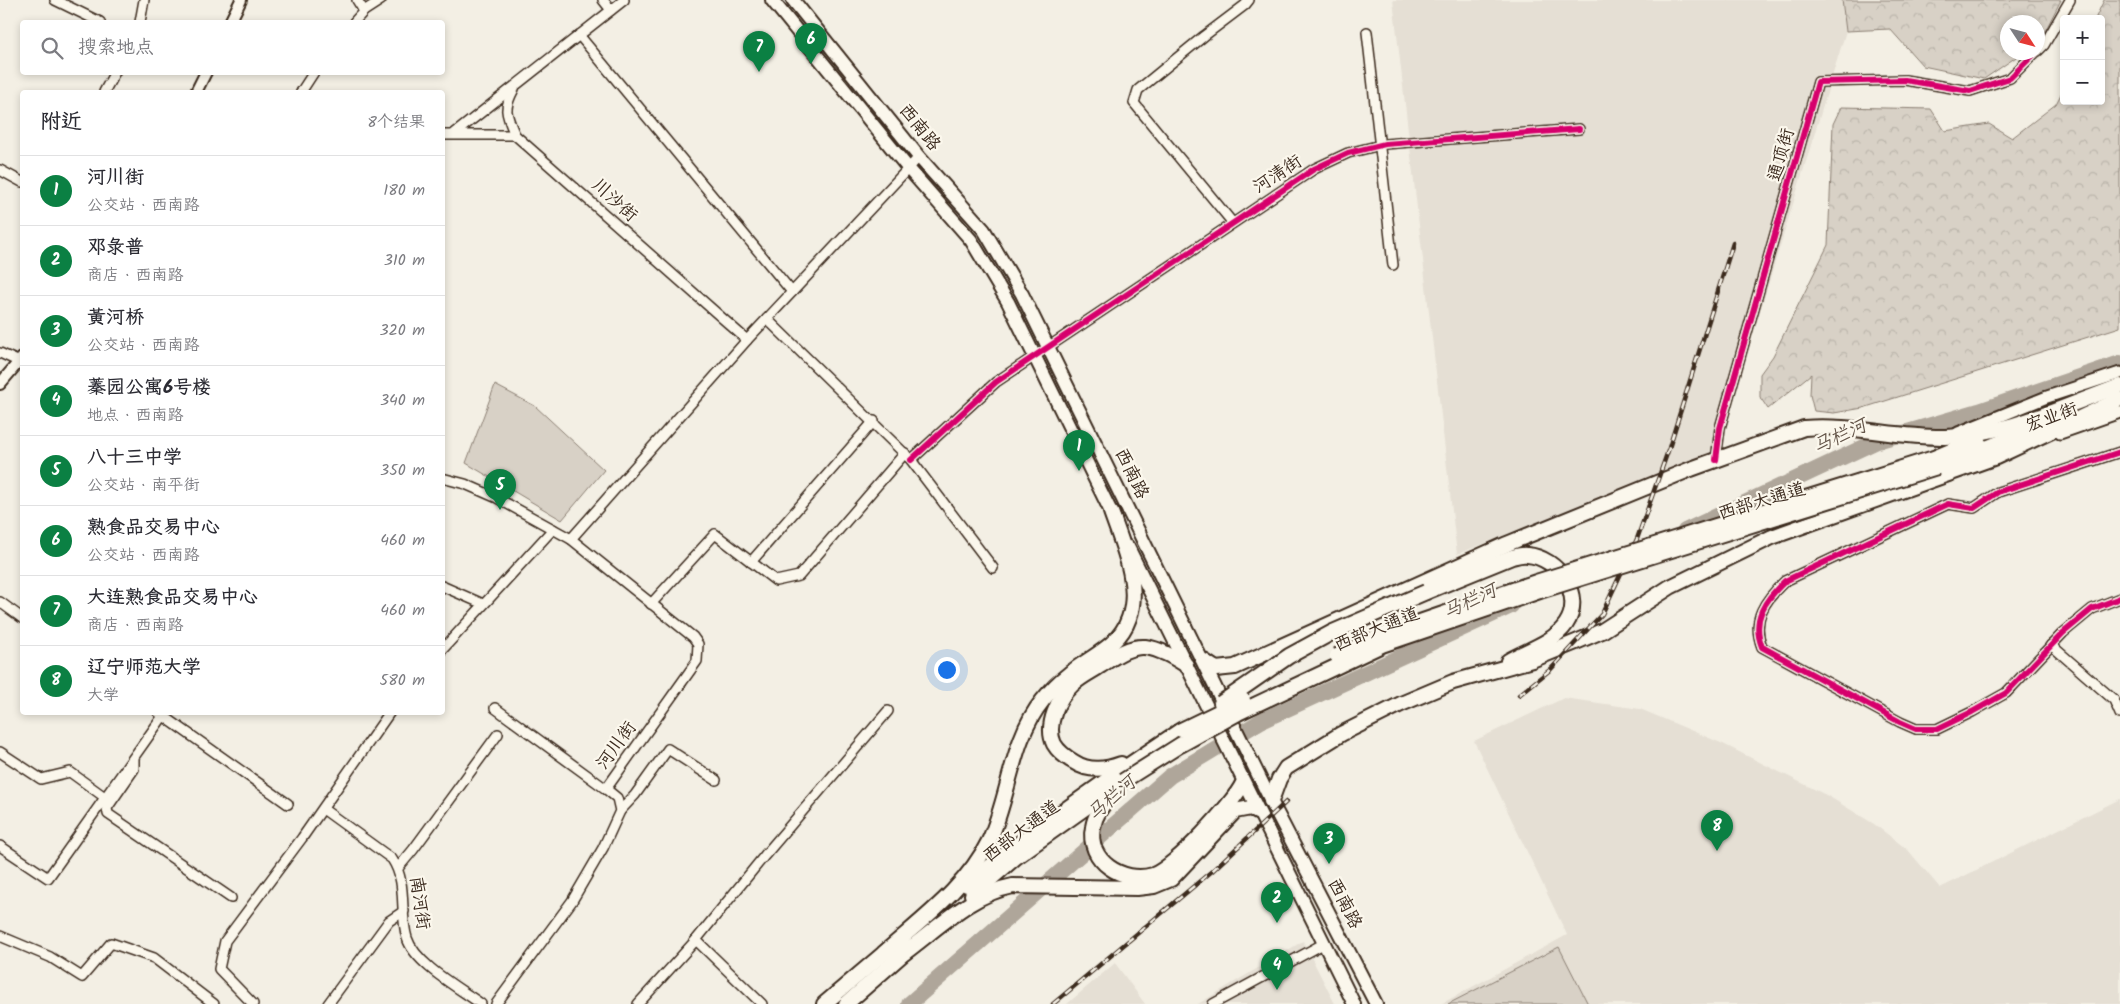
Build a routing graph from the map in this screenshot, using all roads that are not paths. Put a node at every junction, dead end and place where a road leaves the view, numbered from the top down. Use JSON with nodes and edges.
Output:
{"nodes":[{"id":1,"x":55,"y":0,"type":"edge"},
{"id":2,"x":144,"y":0,"type":"edge"},
{"id":3,"x":241,"y":0,"type":"edge"},
{"id":4,"x":357,"y":0,"type":"edge"},
{"id":5,"x":381,"y":0,"type":"edge"},
{"id":6,"x":603,"y":0,"type":"edge"},
{"id":7,"x":624,"y":0,"type":"edge"},
{"id":8,"x":772,"y":0,"type":"edge"},
{"id":9,"x":793,"y":0,"type":"edge"},
{"id":10,"x":1249,"y":0,"type":"edge"},
{"id":11,"x":2070,"y":0,"type":"edge"},
{"id":12,"x":610,"y":10,"type":"junction"},
{"id":13,"x":364,"y":11,"type":"junction"},
{"id":14,"x":96,"y":20,"type":"edge"},
{"id":15,"x":140,"y":20,"type":"edge"},
{"id":16,"x":231,"y":20,"type":"edge"},
{"id":17,"x":356,"y":20,"type":"edge"},
{"id":18,"x":1366,"y":32,"type":"dead end"},
{"id":19,"x":580,"y":35,"type":"junction"},
{"id":20,"x":2045,"y":43,"type":"edge"},
{"id":21,"x":2029,"y":60,"type":"edge"},
{"id":22,"x":113,"y":75,"type":"edge"},
{"id":23,"x":204,"y":75,"type":"edge"},
{"id":24,"x":312,"y":75,"type":"edge"},
{"id":25,"x":515,"y":86,"type":"junction"},
{"id":26,"x":105,"y":90,"type":"edge"},
{"id":27,"x":197,"y":90,"type":"edge"},
{"id":28,"x":302,"y":90,"type":"edge"},
{"id":29,"x":1579,"y":129,"type":"dead end"},
{"id":30,"x":455,"y":133,"type":"junction"},
{"id":31,"x":445,"y":135,"type":"edge"},
{"id":32,"x":515,"y":135,"type":"junction"},
{"id":33,"x":1380,"y":145,"type":"junction"},
{"id":34,"x":920,"y":157,"type":"junction"},
{"id":35,"x":908,"y":168,"type":"junction"},
{"id":36,"x":0,"y":170,"type":"edge"},
{"id":37,"x":20,"y":181,"type":"edge"},
{"id":38,"x":1232,"y":222,"type":"junction"},
{"id":39,"x":1393,"y":265,"type":"dead end"},
{"id":40,"x":792,"y":292,"type":"junction"},
{"id":41,"x":767,"y":319,"type":"junction"},
{"id":42,"x":747,"y":340,"type":"junction"},
{"id":43,"x":1050,"y":347,"type":"junction"},
{"id":44,"x":0,"y":353,"type":"edge"},
{"id":45,"x":1034,"y":357,"type":"junction"},
{"id":46,"x":20,"y":361,"type":"edge"},
{"id":47,"x":20,"y":362,"type":"edge"},
{"id":48,"x":2120,"y":372,"type":"edge"},
{"id":49,"x":0,"y":384,"type":"edge"},
{"id":50,"x":2120,"y":386,"type":"edge"},
{"id":51,"x":2070,"y":389,"type":"junction"},
{"id":52,"x":2120,"y":399,"type":"edge"},
{"id":53,"x":2120,"y":412,"type":"edge"},
{"id":54,"x":874,"y":421,"type":"junction"},
{"id":55,"x":2086,"y":424,"type":"junction"},
{"id":56,"x":2058,"y":427,"type":"junction"},
{"id":57,"x":2000,"y":429,"type":"junction"},
{"id":58,"x":2021,"y":433,"type":"junction"},
{"id":59,"x":1946,"y":437,"type":"junction"},
{"id":60,"x":2120,"y":452,"type":"edge"},
{"id":61,"x":908,"y":456,"type":"junction"},
{"id":62,"x":1996,"y":457,"type":"junction"},
{"id":63,"x":1716,"y":460,"type":"junction"},
{"id":64,"x":1936,"y":463,"type":"junction"},
{"id":65,"x":445,"y":479,"type":"edge"},
{"id":66,"x":1111,"y":512,"type":"junction"},
{"id":67,"x":553,"y":530,"type":"junction"},
{"id":68,"x":571,"y":539,"type":"junction"},
{"id":69,"x":751,"y":562,"type":"junction"},
{"id":70,"x":993,"y":568,"type":"dead end"},
{"id":71,"x":445,"y":587,"type":"edge"},
{"id":72,"x":2120,"y":598,"type":"edge"},
{"id":73,"x":0,"y":602,"type":"edge"},
{"id":74,"x":483,"y":604,"type":"junction"},
{"id":75,"x":651,"y":604,"type":"junction"},
{"id":76,"x":20,"y":617,"type":"edge"},
{"id":77,"x":2052,"y":645,"type":"junction"},
{"id":78,"x":445,"y":647,"type":"edge"},
{"id":79,"x":1204,"y":661,"type":"junction"},
{"id":80,"x":1186,"y":665,"type":"junction"},
{"id":81,"x":1485,"y":674,"type":"junction"},
{"id":82,"x":495,"y":708,"type":"dead end"},
{"id":83,"x":888,"y":711,"type":"dead end"},
{"id":84,"x":2120,"y":714,"type":"edge"},
{"id":85,"x":159,"y":715,"type":"edge"},
{"id":86,"x":161,"y":715,"type":"edge"},
{"id":87,"x":388,"y":715,"type":"edge"},
{"id":88,"x":1181,"y":730,"type":"junction"},
{"id":89,"x":498,"y":734,"type":"dead end"},
{"id":90,"x":0,"y":752,"type":"edge"},
{"id":91,"x":1144,"y":754,"type":"junction"},
{"id":92,"x":134,"y":758,"type":"junction"},
{"id":93,"x":716,"y":780,"type":"dead end"},
{"id":94,"x":1242,"y":780,"type":"junction"},
{"id":95,"x":1123,"y":781,"type":"junction"},
{"id":96,"x":606,"y":789,"type":"junction"},
{"id":97,"x":106,"y":798,"type":"junction"},
{"id":98,"x":1271,"y":801,"type":"junction"},
{"id":99,"x":288,"y":804,"type":"dead end"},
{"id":100,"x":323,"y":809,"type":"junction"},
{"id":101,"x":620,"y":811,"type":"junction"},
{"id":102,"x":1257,"y":812,"type":"junction"},
{"id":103,"x":0,"y":846,"type":"edge"},
{"id":104,"x":398,"y":868,"type":"junction"},
{"id":105,"x":232,"y":898,"type":"dead end"},
{"id":106,"x":404,"y":911,"type":"junction"},
{"id":107,"x":0,"y":936,"type":"edge"},
{"id":108,"x":696,"y":940,"type":"junction"},
{"id":109,"x":1323,"y":944,"type":"junction"},
{"id":110,"x":884,"y":953,"type":"junction"},
{"id":111,"x":904,"y":953,"type":"junction"},
{"id":112,"x":214,"y":1004,"type":"edge"},
{"id":113,"x":253,"y":1004,"type":"edge"},
{"id":114,"x":328,"y":1004,"type":"edge"},
{"id":115,"x":481,"y":1004,"type":"edge"},
{"id":116,"x":496,"y":1004,"type":"edge"},
{"id":117,"x":638,"y":1004,"type":"edge"},
{"id":118,"x":762,"y":1004,"type":"edge"},
{"id":119,"x":824,"y":1004,"type":"edge"},
{"id":120,"x":846,"y":1004,"type":"edge"},
{"id":121,"x":1213,"y":1004,"type":"edge"},
{"id":122,"x":1354,"y":1004,"type":"edge"},
{"id":123,"x":1376,"y":1004,"type":"edge"}],
"edges":[{"from":1,"to":14,"type":"street"},
{"from":2,"to":15,"type":"street"},
{"from":3,"to":16,"type":"street"},
{"from":4,"to":13,"type":"street"},
{"from":5,"to":13,"type":"street"},
{"from":6,"to":12,"type":"street"},
{"from":7,"to":12,"type":"street"},
{"from":8,"to":35,"type":"main road","name":"西南路"},
{"from":9,"to":34,"type":"main road","name":"西南路"},
{"from":10,"to":38,"type":"street"},
{"from":11,"to":20,"type":"street","name":"通顶街"},
{"from":12,"to":19,"type":"street"},
{"from":13,"to":17,"type":"street"},
{"from":18,"to":33,"type":"street"},
{"from":19,"to":25,"type":"street"},
{"from":19,"to":40,"type":"street"},
{"from":21,"to":63,"type":"street","name":"通顶街"},
{"from":22,"to":26,"type":"street"},
{"from":23,"to":27,"type":"street"},
{"from":24,"to":28,"type":"street"},
{"from":25,"to":30,"type":"street"},
{"from":25,"to":32,"type":"street"},
{"from":29,"to":33,"type":"street","name":"河清街"},
{"from":30,"to":31,"type":"street"},
{"from":30,"to":32,"type":"street"},
{"from":32,"to":42,"type":"street","name":"川沙街"},
{"from":33,"to":38,"type":"street","name":"河清街"},
{"from":33,"to":39,"type":"street"},
{"from":34,"to":35,"type":"street"},
{"from":34,"to":43,"type":"main road","name":"西南路"},
{"from":35,"to":40,"type":"street"},
{"from":35,"to":45,"type":"main road","name":"西南路"},
{"from":36,"to":37,"type":"street"},
{"from":38,"to":43,"type":"street","name":"河清街"},
{"from":40,"to":41,"type":"street"},
{"from":41,"to":42,"type":"street"},
{"from":41,"to":54,"type":"street"},
{"from":42,"to":68,"type":"street"},
{"from":43,"to":45,"type":"street","name":"河清街"},
{"from":43,"to":79,"type":"main road","name":"西南路"},
{"from":44,"to":46,"type":"street"},
{"from":45,"to":61,"type":"street","name":"河清街"},
{"from":45,"to":66,"type":"main road","name":"西南路"},
{"from":47,"to":49,"type":"street"},
{"from":48,"to":51,"type":"main road"},
{"from":50,"to":57,"type":"highway"},
{"from":51,"to":57,"type":"main road"},
{"from":51,"to":59,"type":"main road"},
{"from":52,"to":56,"type":"highway"},
{"from":52,"to":58,"type":"highway","name":"西部大通道"},
{"from":53,"to":55,"type":"main road","name":"宏业街"},
{"from":54,"to":61,"type":"street"},
{"from":54,"to":69,"type":"street"},
{"from":55,"to":56,"type":"main road"},
{"from":55,"to":62,"type":"main road","name":"宏业街"},
{"from":56,"to":58,"type":"main road"},
{"from":56,"to":62,"type":"highway"},
{"from":57,"to":59,"type":"highway"},
{"from":57,"to":64,"type":"highway","name":"西部大通道"},
{"from":58,"to":64,"type":"highway","name":"西部大通道"},
{"from":59,"to":63,"type":"highway"},
{"from":60,"to":77,"type":"street"},
{"from":61,"to":69,"type":"street","name":"河清街"},
{"from":61,"to":70,"type":"street"},
{"from":62,"to":81,"type":"highway"},
{"from":63,"to":79,"type":"highway"},
{"from":64,"to":88,"type":"highway","name":"西部大通道","bridge":true},
{"from":64,"to":95,"type":"highway","name":"西部大通道","bridge":true},
{"from":65,"to":67,"type":"street","name":"河川街"},
{"from":66,"to":80,"type":"main road","name":"西南路"},
{"from":66,"to":110,"type":"highway"},
{"from":67,"to":68,"type":"street","name":"河川街"},
{"from":67,"to":74,"type":"street"},
{"from":68,"to":75,"type":"street","name":"河川街"},
{"from":69,"to":75,"type":"street","name":"河清街"},
{"from":71,"to":74,"type":"street"},
{"from":72,"to":77,"type":"street"},
{"from":73,"to":76,"type":"street"},
{"from":74,"to":78,"type":"street"},
{"from":75,"to":96,"type":"street","name":"河川街"},
{"from":77,"to":84,"type":"street"},
{"from":79,"to":98,"type":"main road","name":"西南路","bridge":true},
{"from":80,"to":91,"type":"highway"},
{"from":80,"to":94,"type":"main road","name":"西南路","bridge":true},
{"from":81,"to":88,"type":"highway","bridge":true},
{"from":81,"to":98,"type":"highway"},
{"from":82,"to":96,"type":"street"},
{"from":83,"to":108,"type":"street"},
{"from":85,"to":92,"type":"street"},
{"from":86,"to":99,"type":"street"},
{"from":87,"to":100,"type":"street"},
{"from":88,"to":91,"type":"highway","name":"西部大通道"},
{"from":89,"to":104,"type":"street"},
{"from":90,"to":97,"type":"street"},
{"from":91,"to":110,"type":"highway","name":"西部大通道"},
{"from":92,"to":97,"type":"street"},
{"from":92,"to":105,"type":"street"},
{"from":93,"to":101,"type":"street"},
{"from":94,"to":95,"type":"highway"},
{"from":94,"to":102,"type":"main road","name":"西南路"},
{"from":95,"to":111,"type":"highway","name":"西部大通道"},
{"from":96,"to":101,"type":"street","name":"河川街"},
{"from":97,"to":103,"type":"street"},
{"from":98,"to":123,"type":"main road","name":"西南路"},
{"from":100,"to":104,"type":"street","name":"南河街"},
{"from":100,"to":113,"type":"street"},
{"from":101,"to":116,"type":"street"},
{"from":102,"to":109,"type":"main road","name":"西南路"},
{"from":102,"to":111,"type":"highway"},
{"from":104,"to":106,"type":"street","name":"南河街"},
{"from":106,"to":114,"type":"street"},
{"from":106,"to":115,"type":"street","name":"南河街"},
{"from":107,"to":112,"type":"street"},
{"from":108,"to":117,"type":"street"},
{"from":108,"to":118,"type":"street"},
{"from":109,"to":121,"type":"street"},
{"from":109,"to":122,"type":"main road","name":"西南路"},
{"from":110,"to":119,"type":"highway","name":"西部大通道"},
{"from":111,"to":120,"type":"highway","name":"西部大通道"}]}
